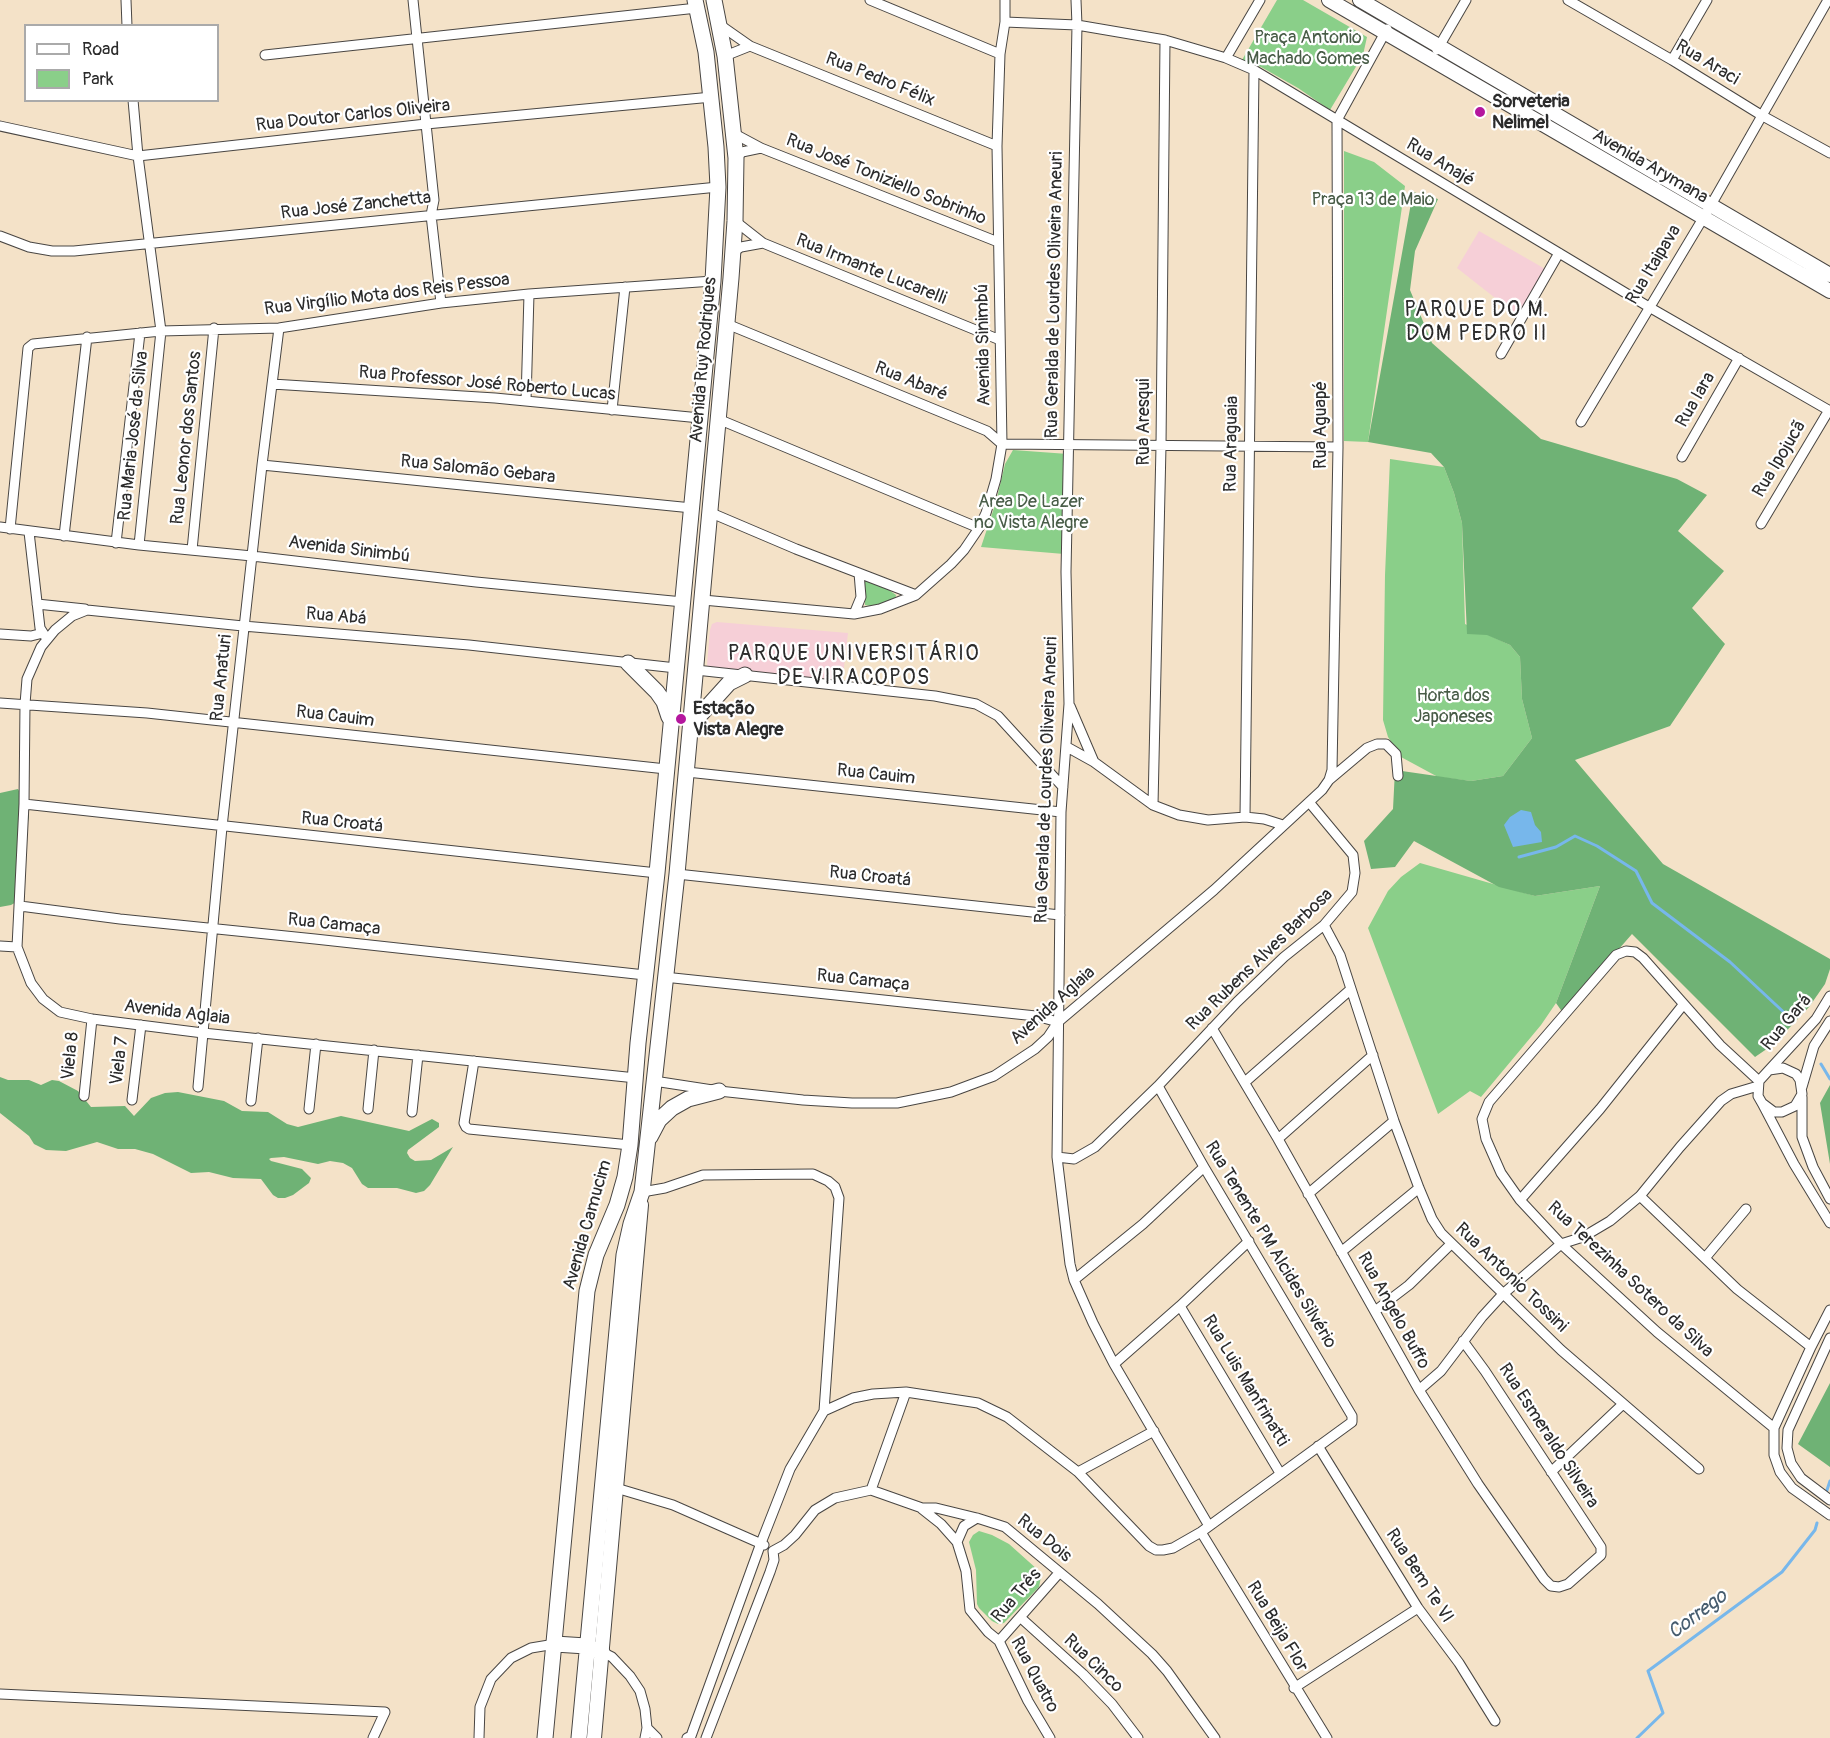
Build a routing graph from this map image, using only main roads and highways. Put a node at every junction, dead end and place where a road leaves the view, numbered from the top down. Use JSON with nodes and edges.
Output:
{"nodes":[{"id":1,"x":714,"y":0,"type":"edge"},
{"id":2,"x":1329,"y":0,"type":"edge"},
{"id":3,"x":1360,"y":0,"type":"edge"},
{"id":4,"x":696,"y":4,"type":"edge"},
{"id":5,"x":1830,"y":275,"type":"edge"},
{"id":6,"x":731,"y":278,"type":"junction"},
{"id":7,"x":713,"y":281,"type":"junction"},
{"id":8,"x":1830,"y":291,"type":"edge"},
{"id":9,"x":703,"y":600,"type":"junction"},
{"id":10,"x":683,"y":602,"type":"junction"},
{"id":11,"x":628,"y":663,"type":"road end"},
{"id":12,"x":676,"y":668,"type":"junction"},
{"id":13,"x":696,"y":670,"type":"junction"},
{"id":14,"x":745,"y":675,"type":"road end"},
{"id":15,"x":671,"y":723,"type":"junction"},
{"id":16,"x":691,"y":725,"type":"junction"},
{"id":17,"x":657,"y":873,"type":"junction"},
{"id":18,"x":677,"y":874,"type":"junction"},
{"id":19,"x":636,"y":1078,"type":"junction"},
{"id":20,"x":654,"y":1081,"type":"junction"},
{"id":21,"x":719,"y":1091,"type":"road end"},
{"id":22,"x":646,"y":1151,"type":"junction"},
{"id":23,"x":642,"y":1192,"type":"junction"},
{"id":24,"x":555,"y":1644,"type":"junction"},
{"id":25,"x":586,"y":1646,"type":"junction"},
{"id":26,"x":602,"y":1652,"type":"junction"},
{"id":27,"x":545,"y":1738,"type":"edge"},
{"id":28,"x":579,"y":1738,"type":"edge"},
{"id":29,"x":594,"y":1738,"type":"edge"}],
"edges":[{"from":1,"to":6,"type":"main road","name":"Avenida Ruy Rodrigues"},
{"from":2,"to":8,"type":"main road","name":"Avenida Arymana"},
{"from":3,"to":5,"type":"main road","name":"Avenida Arymana"},
{"from":4,"to":7,"type":"main road","name":"Avenida Ruy Rodrigues"},
{"from":6,"to":7,"type":"main road"},
{"from":6,"to":9,"type":"main road","name":"Avenida Ruy Rodrigues"},
{"from":7,"to":10,"type":"main road","name":"Avenida Ruy Rodrigues"},
{"from":9,"to":10,"type":"main road"},
{"from":9,"to":13,"type":"main road","name":"Avenida Ruy Rodrigues"},
{"from":10,"to":12,"type":"main road","name":"Avenida Ruy Rodrigues"},
{"from":11,"to":15,"type":"main road"},
{"from":12,"to":13,"type":"main road"},
{"from":12,"to":15,"type":"main road","name":"Avenida Ruy Rodrigues"},
{"from":13,"to":16,"type":"main road","name":"Avenida Ruy Rodrigues"},
{"from":14,"to":16,"type":"main road"},
{"from":15,"to":17,"type":"main road","name":"Avenida Camucim"},
{"from":16,"to":18,"type":"main road"},
{"from":17,"to":18,"type":"main road"},
{"from":17,"to":19,"type":"main road","name":"Avenida Camucim"},
{"from":18,"to":20,"type":"main road"},
{"from":19,"to":20,"type":"main road"},
{"from":19,"to":24,"type":"main road","name":"Avenida Camucim"},
{"from":20,"to":22,"type":"main road"},
{"from":21,"to":22,"type":"main road"},
{"from":22,"to":23,"type":"main road"},
{"from":23,"to":25,"type":"main road"},
{"from":23,"to":26,"type":"main road"},
{"from":24,"to":25,"type":"main road"},
{"from":24,"to":27,"type":"main road","name":"Avenida Camucim"},
{"from":25,"to":26,"type":"main road"},
{"from":25,"to":28,"type":"main road"},
{"from":26,"to":29,"type":"main road"}]}
